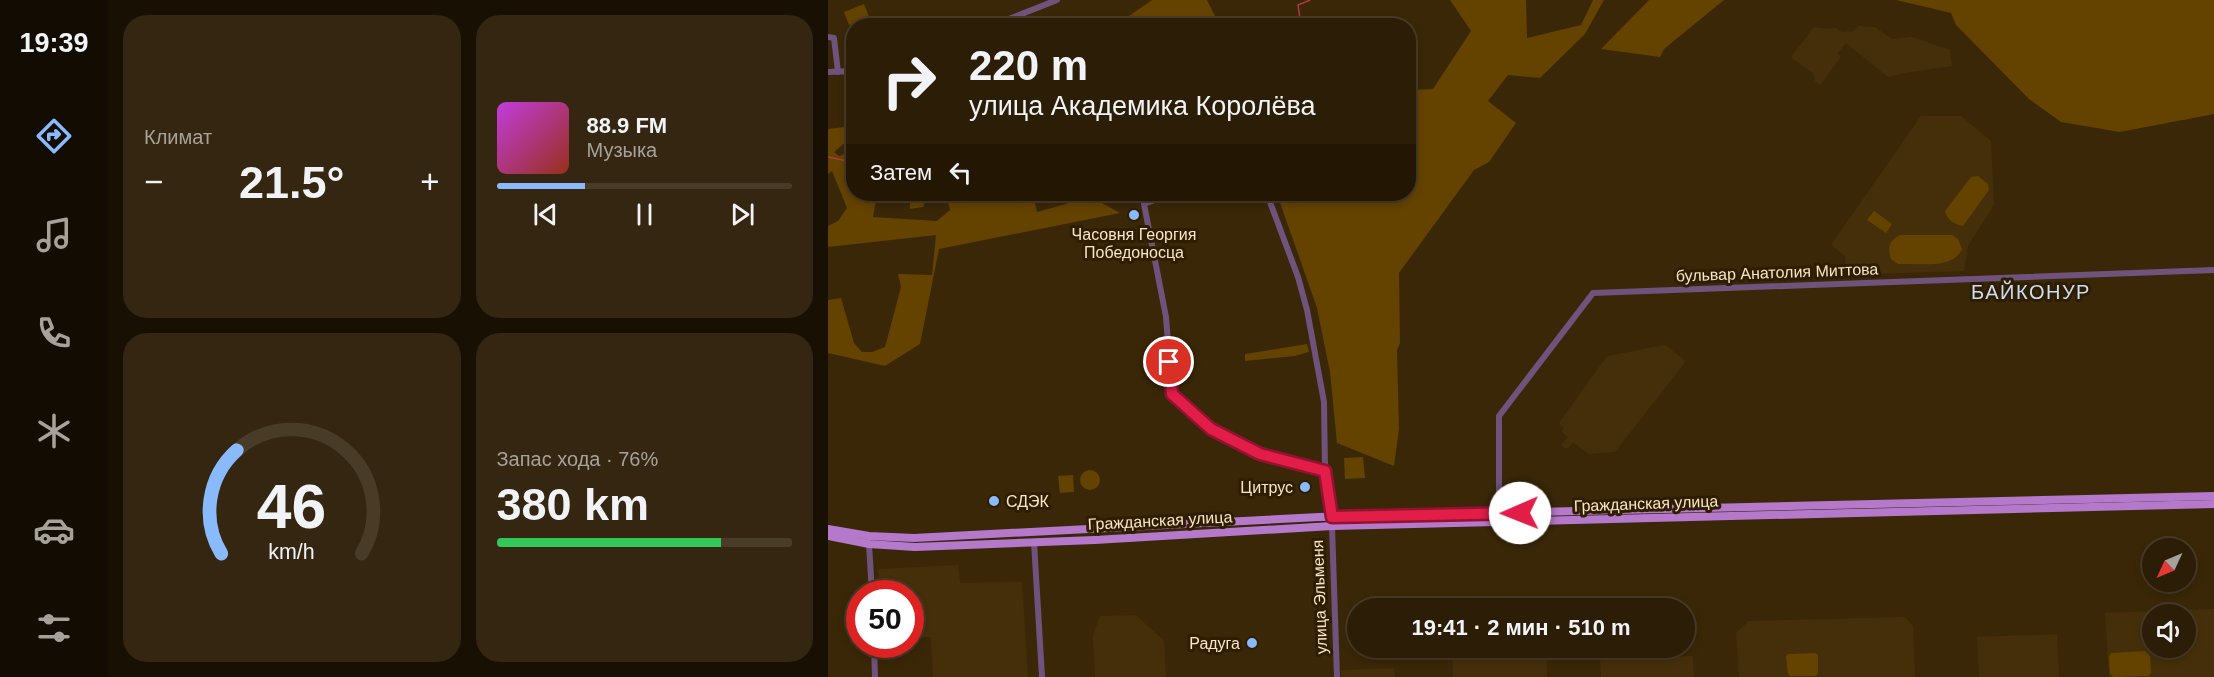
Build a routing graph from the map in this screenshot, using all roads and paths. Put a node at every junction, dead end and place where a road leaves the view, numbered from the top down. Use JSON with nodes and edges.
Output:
{"nodes":[{"id":1,"x":1057,"y":0,"type":"edge"},
{"id":2,"x":1011,"y":18,"type":"edge"},
{"id":3,"x":828,"y":37,"type":"edge"},
{"id":4,"x":828,"y":72,"type":"edge"},
{"id":5,"x":838,"y":72,"type":"junction"},
{"id":6,"x":846,"y":72,"type":"edge"},
{"id":7,"x":1152,"y":201,"type":"edge"},
{"id":8,"x":1270,"y":201,"type":"edge"},
{"id":9,"x":2214,"y":270,"type":"edge"},
{"id":10,"x":1325,"y":471,"type":"junction"},
{"id":11,"x":2214,"y":496,"type":"edge"},
{"id":12,"x":2084,"y":503,"type":"junction"},
{"id":13,"x":2214,"y":504,"type":"edge"},
{"id":14,"x":1725,"y":512,"type":"junction"},
{"id":15,"x":1499,"y":513,"type":"junction"},
{"id":16,"x":1332,"y":522,"type":"junction"},
{"id":17,"x":828,"y":529,"type":"edge"},
{"id":18,"x":828,"y":536,"type":"edge"},
{"id":19,"x":1033,"y":537,"type":"junction"},
{"id":20,"x":869,"y":540,"type":"junction"},
{"id":21,"x":871,"y":580,"type":"edge"},
{"id":22,"x":874,"y":658,"type":"edge"},
{"id":23,"x":875,"y":677,"type":"edge"},
{"id":24,"x":1042,"y":677,"type":"edge"},
{"id":25,"x":1337,"y":677,"type":"edge"}],
"edges":[{"from":1,"to":2,"type":"street"},
{"from":3,"to":5,"type":"street"},
{"from":4,"to":5,"type":"street"},
{"from":5,"to":6,"type":"street"},
{"from":7,"to":10,"type":"street"},
{"from":8,"to":10,"type":"street","name":"улица Эльменя"},
{"from":9,"to":15,"type":"street","name":"бульвар Анатолия Миттова"},
{"from":10,"to":16,"type":"street","name":"улица Эльменя"},
{"from":11,"to":12,"type":"main road","name":"Гражданская улица"},
{"from":12,"to":13,"type":"main road","name":"Гражданская улица"},
{"from":12,"to":14,"type":"main road","name":"Гражданская улица"},
{"from":14,"to":15,"type":"main road","name":"Гражданская улица"},
{"from":14,"to":16,"type":"main road","name":"Гражданская улица"},
{"from":15,"to":16,"type":"main road","name":"Гражданская улица"},
{"from":16,"to":19,"type":"main road","name":"Гражданская улица"},
{"from":16,"to":25,"type":"street","name":"улица Эльменя"},
{"from":17,"to":20,"type":"main road","name":"Гражданская улица"},
{"from":18,"to":20,"type":"main road","name":"Гражданская улица"},
{"from":19,"to":20,"type":"main road","name":"Гражданская улица"},
{"from":19,"to":24,"type":"street"},
{"from":20,"to":21,"type":"street"},
{"from":22,"to":23,"type":"street"}]}
